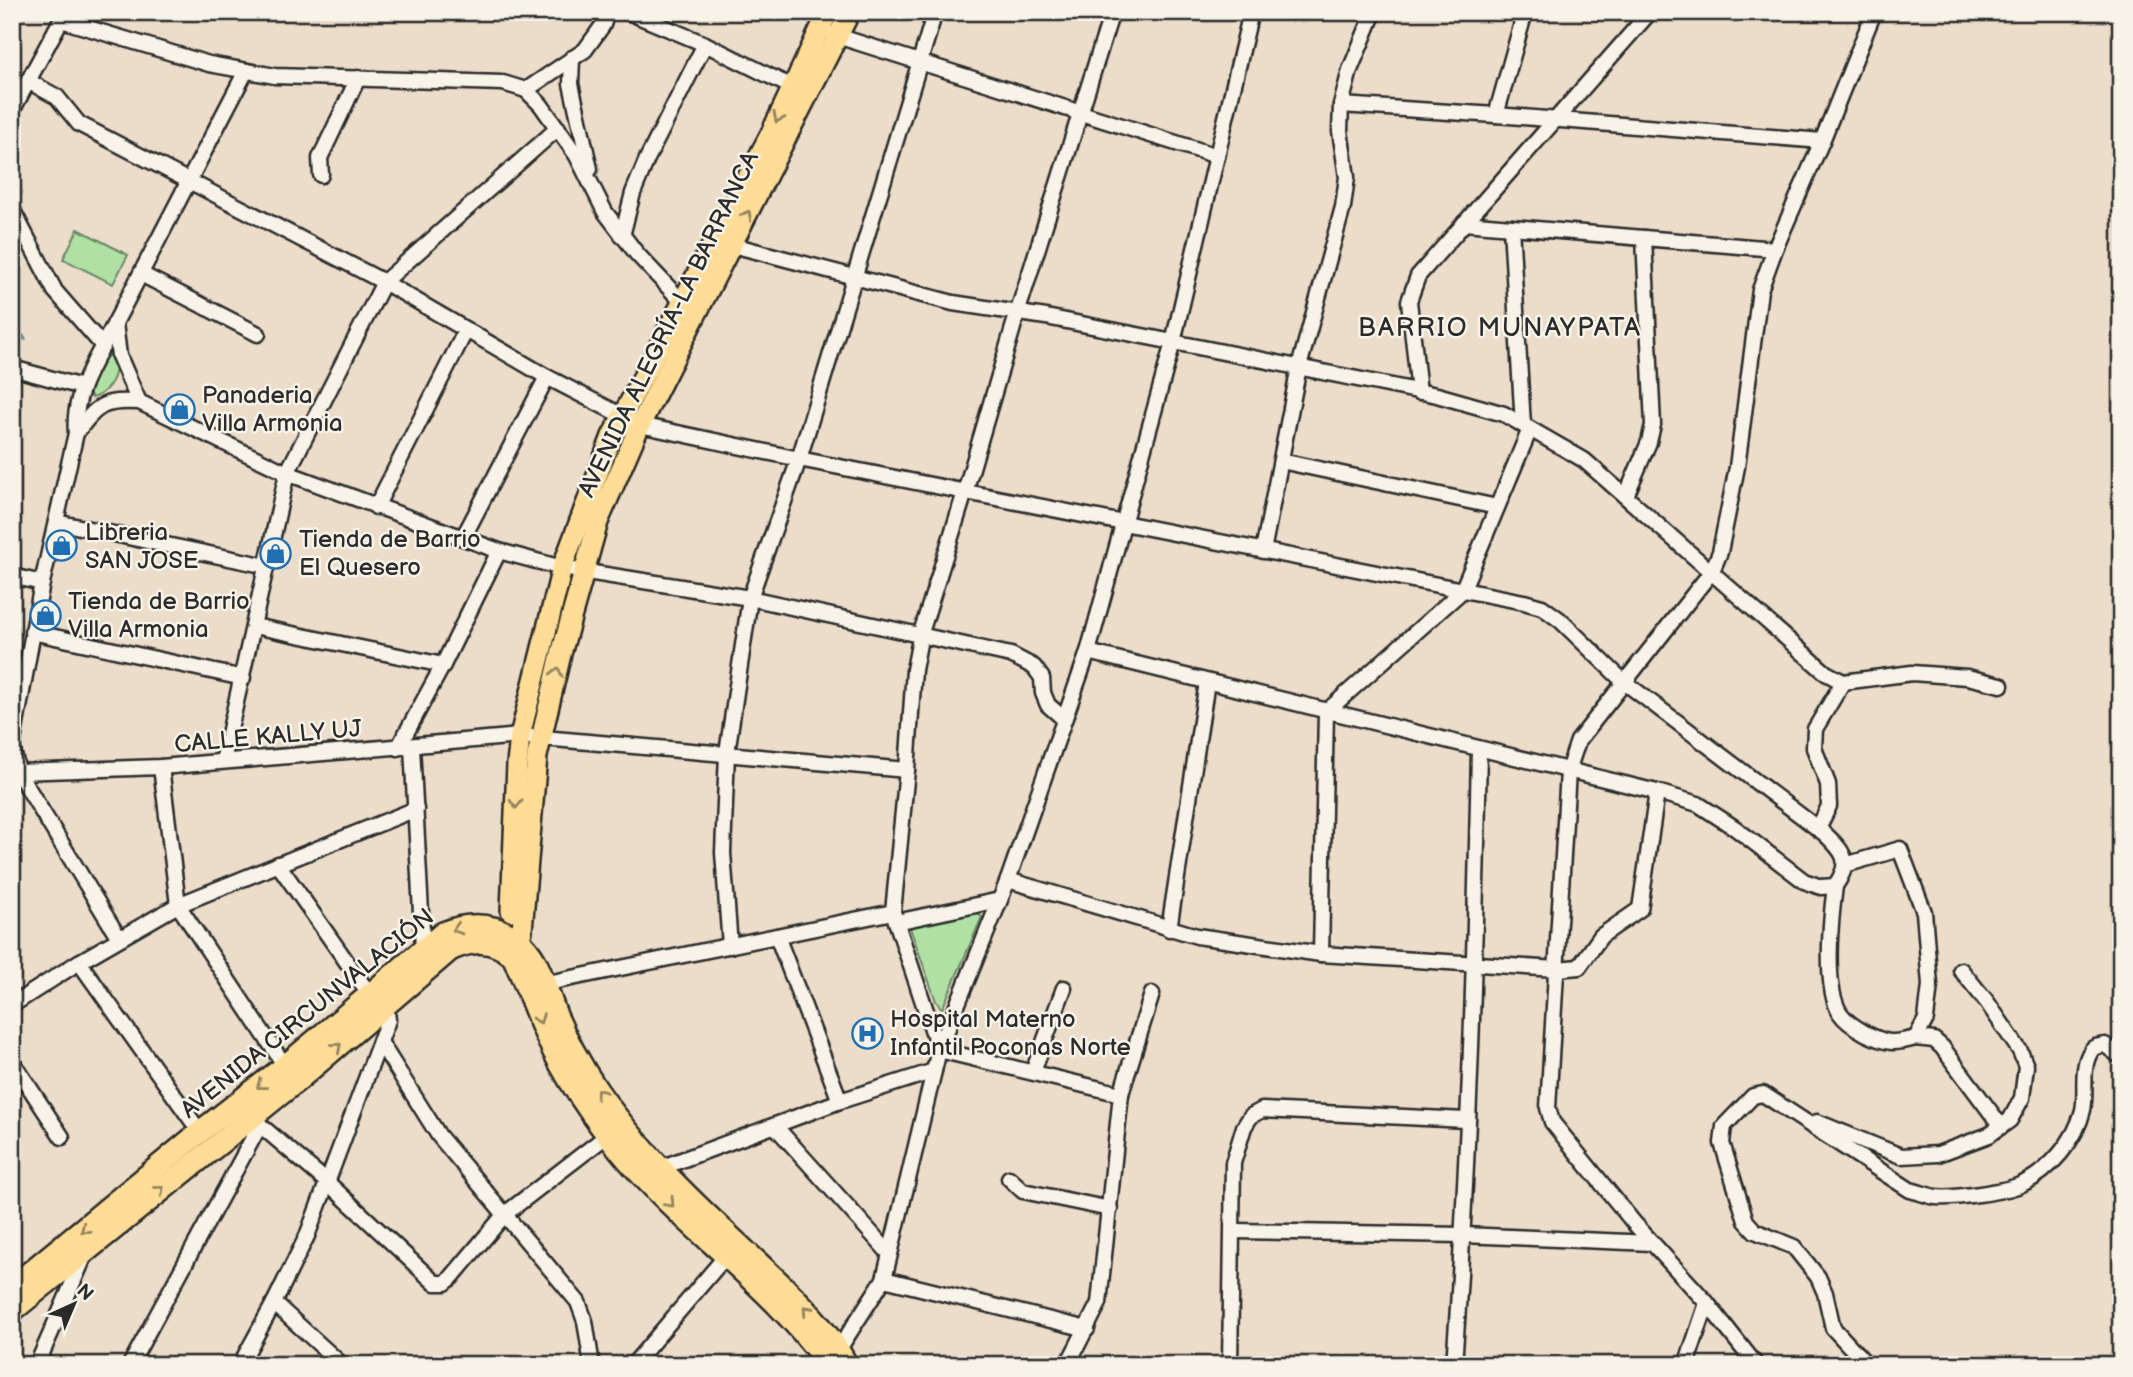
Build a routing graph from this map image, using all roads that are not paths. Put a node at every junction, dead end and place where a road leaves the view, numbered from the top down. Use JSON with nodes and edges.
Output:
{"nodes":[{"id":1,"x":607,"y":12,"type":"edge"},
{"id":2,"x":628,"y":12,"type":"edge"},
{"id":3,"x":850,"y":12,"type":"edge"},
{"id":4,"x":935,"y":12,"type":"edge"},
{"id":5,"x":1112,"y":12,"type":"edge"},
{"id":6,"x":1251,"y":12,"type":"edge"},
{"id":7,"x":1374,"y":12,"type":"edge"},
{"id":8,"x":1525,"y":12,"type":"edge"},
{"id":9,"x":1650,"y":12,"type":"edge"},
{"id":10,"x":1874,"y":12,"type":"edge"},
{"id":11,"x":824,"y":20,"type":"edge"},
{"id":12,"x":838,"y":38,"type":"junction"},
{"id":13,"x":705,"y":44,"type":"junction"},
{"id":14,"x":572,"y":58,"type":"junction"},
{"id":15,"x":920,"y":63,"type":"junction"},
{"id":16,"x":246,"y":71,"type":"junction"},
{"id":17,"x":358,"y":78,"type":"junction"},
{"id":18,"x":28,"y":81,"type":"junction"},
{"id":19,"x":526,"y":90,"type":"junction"},
{"id":20,"x":801,"y":92,"type":"junction"},
{"id":21,"x":1341,"y":106,"type":"junction"},
{"id":22,"x":12,"y":111,"type":"edge"},
{"id":23,"x":1081,"y":113,"type":"junction"},
{"id":24,"x":1496,"y":115,"type":"junction"},
{"id":25,"x":1555,"y":120,"type":"junction"},
{"id":26,"x":558,"y":128,"type":"junction"},
{"id":27,"x":1822,"y":141,"type":"junction"},
{"id":28,"x":1217,"y":156,"type":"junction"},
{"id":29,"x":321,"y":175,"type":"dead end"},
{"id":30,"x":188,"y":182,"type":"junction"},
{"id":31,"x":595,"y":191,"type":"junction"},
{"id":32,"x":12,"y":209,"type":"edge"},
{"id":33,"x":1464,"y":223,"type":"junction"},
{"id":34,"x":1511,"y":227,"type":"junction"},
{"id":35,"x":622,"y":236,"type":"junction"},
{"id":36,"x":1644,"y":238,"type":"junction"},
{"id":37,"x":723,"y":242,"type":"junction"},
{"id":38,"x":1775,"y":249,"type":"junction"},
{"id":39,"x":141,"y":274,"type":"junction"},
{"id":40,"x":855,"y":278,"type":"junction"},
{"id":41,"x":384,"y":282,"type":"junction"},
{"id":42,"x":689,"y":308,"type":"junction"},
{"id":43,"x":1017,"y":314,"type":"junction"},
{"id":44,"x":116,"y":323,"type":"junction"},
{"id":45,"x":466,"y":330,"type":"junction"},
{"id":46,"x":258,"y":334,"type":"dead end"},
{"id":47,"x":1173,"y":342,"type":"junction"},
{"id":48,"x":103,"y":346,"type":"junction"},
{"id":49,"x":1299,"y":367,"type":"junction"},
{"id":50,"x":12,"y":368,"type":"edge"},
{"id":51,"x":547,"y":377,"type":"junction"},
{"id":52,"x":82,"y":387,"type":"junction"},
{"id":53,"x":1419,"y":391,"type":"junction"},
{"id":54,"x":139,"y":402,"type":"junction"},
{"id":55,"x":621,"y":417,"type":"junction"},
{"id":56,"x":640,"y":425,"type":"junction"},
{"id":57,"x":1527,"y":427,"type":"junction"},
{"id":58,"x":76,"y":433,"type":"junction"},
{"id":59,"x":799,"y":459,"type":"junction"},
{"id":60,"x":1281,"y":461,"type":"junction"},
{"id":61,"x":287,"y":473,"type":"junction"},
{"id":62,"x":965,"y":492,"type":"junction"},
{"id":63,"x":1626,"y":496,"type":"junction"},
{"id":64,"x":376,"y":507,"type":"junction"},
{"id":65,"x":1497,"y":507,"type":"junction"},
{"id":66,"x":56,"y":522,"type":"junction"},
{"id":67,"x":1122,"y":523,"type":"junction"},
{"id":68,"x":463,"y":538,"type":"junction"},
{"id":69,"x":499,"y":551,"type":"junction"},
{"id":70,"x":1263,"y":551,"type":"junction"},
{"id":71,"x":267,"y":566,"type":"junction"},
{"id":72,"x":562,"y":568,"type":"junction"},
{"id":73,"x":1712,"y":571,"type":"junction"},
{"id":74,"x":583,"y":572,"type":"junction"},
{"id":75,"x":12,"y":576,"type":"edge"},
{"id":76,"x":42,"y":583,"type":"junction"},
{"id":77,"x":1462,"y":591,"type":"junction"},
{"id":78,"x":750,"y":598,"type":"junction"},
{"id":79,"x":254,"y":626,"type":"junction"},
{"id":80,"x":32,"y":632,"type":"junction"},
{"id":81,"x":921,"y":633,"type":"junction"},
{"id":82,"x":1088,"y":652,"type":"junction"},
{"id":83,"x":443,"y":665,"type":"junction"},
{"id":84,"x":243,"y":678,"type":"junction"},
{"id":85,"x":1623,"y":681,"type":"junction"},
{"id":86,"x":1207,"y":682,"type":"junction"},
{"id":87,"x":1843,"y":682,"type":"junction"},
{"id":88,"x":2001,"y":685,"type":"dead end"},
{"id":89,"x":1326,"y":712,"type":"junction"},
{"id":90,"x":1063,"y":718,"type":"junction"},
{"id":91,"x":14,"y":727,"type":"edge"},
{"id":92,"x":520,"y":736,"type":"junction"},
{"id":93,"x":541,"y":738,"type":"junction"},
{"id":94,"x":405,"y":748,"type":"junction"},
{"id":95,"x":1479,"y":750,"type":"junction"},
{"id":96,"x":727,"y":753,"type":"junction"},
{"id":97,"x":223,"y":761,"type":"junction"},
{"id":98,"x":161,"y":767,"type":"junction"},
{"id":99,"x":908,"y":770,"type":"junction"},
{"id":100,"x":1568,"y":771,"type":"junction"},
{"id":101,"x":18,"y":772,"type":"junction"},
{"id":102,"x":1657,"y":792,"type":"junction"},
{"id":103,"x":416,"y":809,"type":"junction"},
{"id":104,"x":1818,"y":829,"type":"junction"},
{"id":105,"x":278,"y":864,"type":"junction"},
{"id":106,"x":1845,"y":865,"type":"junction"},
{"id":107,"x":1008,"y":880,"type":"junction"},
{"id":108,"x":1835,"y":886,"type":"junction"},
{"id":109,"x":1000,"y":900,"type":"junction"},
{"id":110,"x":178,"y":905,"type":"junction"},
{"id":111,"x":895,"y":917,"type":"junction"},
{"id":112,"x":1169,"y":929,"type":"junction"},
{"id":113,"x":777,"y":936,"type":"junction"},
{"id":114,"x":119,"y":938,"type":"junction"},
{"id":115,"x":511,"y":945,"type":"junction"},
{"id":116,"x":730,"y":946,"type":"junction"},
{"id":117,"x":1321,"y":954,"type":"junction"},
{"id":118,"x":429,"y":956,"type":"junction"},
{"id":119,"x":79,"y":962,"type":"junction"},
{"id":120,"x":1475,"y":962,"type":"junction"},
{"id":121,"x":1557,"y":969,"type":"junction"},
{"id":122,"x":1961,"y":970,"type":"dead end"},
{"id":123,"x":536,"y":985,"type":"junction"},
{"id":124,"x":1064,"y":988,"type":"dead end"},
{"id":125,"x":1152,"y":994,"type":"dead end"},
{"id":126,"x":377,"y":997,"type":"junction"},
{"id":127,"x":12,"y":1005,"type":"edge"},
{"id":128,"x":1916,"y":1038,"type":"junction"},
{"id":129,"x":380,"y":1042,"type":"junction"},
{"id":130,"x":939,"y":1049,"type":"junction"},
{"id":131,"x":2121,"y":1057,"type":"edge"},
{"id":132,"x":12,"y":1061,"type":"edge"},
{"id":133,"x":285,"y":1066,"type":"junction"},
{"id":134,"x":934,"y":1071,"type":"junction"},
{"id":135,"x":1033,"y":1072,"type":"junction"},
{"id":136,"x":1121,"y":1094,"type":"junction"},
{"id":137,"x":840,"y":1101,"type":"junction"},
{"id":138,"x":1796,"y":1114,"type":"junction"},
{"id":139,"x":257,"y":1120,"type":"junction"},
{"id":140,"x":1466,"y":1120,"type":"junction"},
{"id":141,"x":775,"y":1126,"type":"junction"},
{"id":142,"x":2001,"y":1126,"type":"junction"},
{"id":143,"x":615,"y":1129,"type":"junction"},
{"id":144,"x":200,"y":1132,"type":"junction"},
{"id":145,"x":62,"y":1137,"type":"dead end"},
{"id":146,"x":660,"y":1168,"type":"junction"},
{"id":147,"x":1009,"y":1178,"type":"dead end"},
{"id":148,"x":327,"y":1182,"type":"junction"},
{"id":149,"x":1110,"y":1209,"type":"junction"},
{"id":150,"x":505,"y":1213,"type":"junction"},
{"id":151,"x":1234,"y":1231,"type":"junction"},
{"id":152,"x":1463,"y":1234,"type":"junction"},
{"id":153,"x":1652,"y":1243,"type":"junction"},
{"id":154,"x":88,"y":1250,"type":"junction"},
{"id":155,"x":731,"y":1250,"type":"junction"},
{"id":156,"x":890,"y":1254,"type":"junction"},
{"id":157,"x":66,"y":1256,"type":"junction"},
{"id":158,"x":884,"y":1279,"type":"junction"},
{"id":159,"x":12,"y":1287,"type":"edge"},
{"id":160,"x":274,"y":1303,"type":"junction"},
{"id":161,"x":1707,"y":1303,"type":"junction"},
{"id":162,"x":12,"y":1311,"type":"edge"},
{"id":163,"x":1087,"y":1329,"type":"junction"},
{"id":164,"x":834,"y":1362,"type":"edge"},
{"id":165,"x":39,"y":1365,"type":"edge"},
{"id":166,"x":130,"y":1365,"type":"edge"},
{"id":167,"x":240,"y":1365,"type":"edge"},
{"id":168,"x":342,"y":1365,"type":"edge"},
{"id":169,"x":592,"y":1365,"type":"edge"},
{"id":170,"x":633,"y":1365,"type":"edge"},
{"id":171,"x":1065,"y":1365,"type":"edge"},
{"id":172,"x":1230,"y":1365,"type":"edge"},
{"id":173,"x":1454,"y":1365,"type":"edge"},
{"id":174,"x":1686,"y":1365,"type":"edge"},
{"id":175,"x":1756,"y":1365,"type":"edge"},
{"id":176,"x":1867,"y":1365,"type":"edge"}],
"edges":[{"from":1,"to":14,"type":"street"},
{"from":2,"to":13,"type":"street"},
{"from":3,"to":12,"type":"main road","name":"AVENIDA ALEGRÍA-LA BARRANCA"},
{"from":4,"to":15,"type":"street"},
{"from":5,"to":23,"type":"street"},
{"from":6,"to":28,"type":"street"},
{"from":7,"to":21,"type":"street"},
{"from":8,"to":24,"type":"street"},
{"from":9,"to":25,"type":"street"},
{"from":10,"to":27,"type":"street"},
{"from":11,"to":12,"type":"street"},
{"from":11,"to":20,"type":"main road","name":"AVENIDA ALEGRÍA-LA BARRANCA"},
{"from":12,"to":15,"type":"street"},
{"from":12,"to":20,"type":"main road","name":"AVENIDA ALEGRÍA-LA BARRANCA"},
{"from":13,"to":20,"type":"street"},
{"from":13,"to":35,"type":"street"},
{"from":14,"to":19,"type":"street"},
{"from":14,"to":31,"type":"street"},
{"from":15,"to":23,"type":"street"},
{"from":15,"to":40,"type":"street"},
{"from":16,"to":17,"type":"street"},
{"from":16,"to":18,"type":"street"},
{"from":16,"to":30,"type":"street"},
{"from":17,"to":19,"type":"street"},
{"from":17,"to":29,"type":"street"},
{"from":18,"to":22,"type":"street"},
{"from":18,"to":30,"type":"street"},
{"from":19,"to":26,"type":"street"},
{"from":20,"to":37,"type":"main road","name":"AVENIDA ALEGRÍA-LA BARRANCA"},
{"from":21,"to":24,"type":"street"},
{"from":21,"to":49,"type":"street"},
{"from":23,"to":28,"type":"street"},
{"from":23,"to":43,"type":"street"},
{"from":24,"to":25,"type":"street"},
{"from":25,"to":27,"type":"street"},
{"from":25,"to":33,"type":"street"},
{"from":26,"to":31,"type":"street"},
{"from":26,"to":41,"type":"street"},
{"from":27,"to":38,"type":"street"},
{"from":28,"to":47,"type":"street"},
{"from":30,"to":39,"type":"street"},
{"from":30,"to":41,"type":"street"},
{"from":31,"to":35,"type":"street"},
{"from":32,"to":48,"type":"street"},
{"from":33,"to":34,"type":"street"},
{"from":33,"to":53,"type":"street"},
{"from":34,"to":36,"type":"street"},
{"from":34,"to":57,"type":"street"},
{"from":35,"to":42,"type":"street"},
{"from":36,"to":38,"type":"street"},
{"from":36,"to":63,"type":"street"},
{"from":37,"to":40,"type":"street"},
{"from":37,"to":42,"type":"main road","name":"AVENIDA ALEGRÍA-LA BARRANCA"},
{"from":38,"to":73,"type":"street"},
{"from":39,"to":44,"type":"street"},
{"from":39,"to":46,"type":"street"},
{"from":40,"to":43,"type":"street"},
{"from":40,"to":59,"type":"street"},
{"from":41,"to":45,"type":"street"},
{"from":41,"to":61,"type":"street"},
{"from":42,"to":55,"type":"main road","name":"AVENIDA ALEGRÍA-LA BARRANCA"},
{"from":42,"to":56,"type":"main road","name":"AVENIDA ALEGRÍA-LA BARRANCA"},
{"from":43,"to":47,"type":"street"},
{"from":43,"to":62,"type":"street"},
{"from":44,"to":48,"type":"street"},
{"from":44,"to":54,"type":"street"},
{"from":45,"to":51,"type":"street"},
{"from":45,"to":64,"type":"street"},
{"from":47,"to":49,"type":"street"},
{"from":47,"to":67,"type":"street"},
{"from":48,"to":52,"type":"street"},
{"from":49,"to":53,"type":"street"},
{"from":49,"to":60,"type":"street"},
{"from":50,"to":52,"type":"street"},
{"from":51,"to":55,"type":"street"},
{"from":51,"to":68,"type":"street"},
{"from":52,"to":58,"type":"street"},
{"from":53,"to":57,"type":"street"},
{"from":54,"to":58,"type":"street"},
{"from":54,"to":61,"type":"street"},
{"from":55,"to":56,"type":"street"},
{"from":55,"to":72,"type":"main road","name":"AVENIDA ALEGRÍA-LA BARRANCA"},
{"from":56,"to":59,"type":"street"},
{"from":56,"to":74,"type":"main road","name":"AVENIDA ALEGRÍA-LA BARRANCA"},
{"from":57,"to":63,"type":"street"},
{"from":57,"to":65,"type":"street"},
{"from":58,"to":66,"type":"street"},
{"from":59,"to":62,"type":"street"},
{"from":59,"to":78,"type":"street"},
{"from":60,"to":65,"type":"street"},
{"from":60,"to":70,"type":"street"},
{"from":61,"to":64,"type":"street"},
{"from":61,"to":71,"type":"street"},
{"from":62,"to":67,"type":"street"},
{"from":62,"to":81,"type":"street"},
{"from":63,"to":73,"type":"street"},
{"from":64,"to":68,"type":"street"},
{"from":65,"to":77,"type":"street"},
{"from":66,"to":71,"type":"street"},
{"from":66,"to":76,"type":"street"},
{"from":67,"to":70,"type":"street"},
{"from":67,"to":82,"type":"street"},
{"from":68,"to":69,"type":"street"},
{"from":69,"to":72,"type":"street"},
{"from":69,"to":83,"type":"street"},
{"from":70,"to":77,"type":"street"},
{"from":71,"to":79,"type":"street"},
{"from":72,"to":74,"type":"street"},
{"from":72,"to":92,"type":"main road","name":"AVENIDA ALEGRÍA-LA BARRANCA"},
{"from":73,"to":85,"type":"street"},
{"from":73,"to":87,"type":"street"},
{"from":74,"to":78,"type":"street"},
{"from":93,"to":74,"type":"main road","name":"AVENIDA ALEGRÍA-LA BARRANCA","one_way":true},
{"from":75,"to":76,"type":"street"},
{"from":76,"to":80,"type":"street"},
{"from":77,"to":85,"type":"street"},
{"from":77,"to":89,"type":"street"},
{"from":78,"to":81,"type":"street"},
{"from":78,"to":96,"type":"street"},
{"from":79,"to":83,"type":"street"},
{"from":79,"to":84,"type":"street"},
{"from":80,"to":84,"type":"street"},
{"from":80,"to":91,"type":"street"},
{"from":81,"to":90,"type":"street"},
{"from":81,"to":99,"type":"street"},
{"from":82,"to":86,"type":"street"},
{"from":82,"to":90,"type":"street"},
{"from":83,"to":94,"type":"street"},
{"from":84,"to":97,"type":"street"},
{"from":85,"to":100,"type":"street"},
{"from":85,"to":104,"type":"street"},
{"from":86,"to":89,"type":"street"},
{"from":86,"to":112,"type":"street"},
{"from":87,"to":88,"type":"street"},
{"from":87,"to":104,"type":"street"},
{"from":89,"to":95,"type":"street"},
{"from":89,"to":117,"type":"street"},
{"from":90,"to":107,"type":"street"},
{"from":91,"to":101,"type":"street"},
{"from":92,"to":93,"type":"street","name":"CALLE KALLY UJ"},
{"from":92,"to":94,"type":"street","name":"CALLE KALLY UJ"},
{"from":92,"to":115,"type":"main road","name":"AVENIDA ALEGRÍA-LA BARRANCA","one_way":true},
{"from":93,"to":96,"type":"street","name":"CALLE KALLY UJ"},
{"from":93,"to":115,"type":"main road","name":"AVENIDA ALEGRÍA-LA BARRANCA"},
{"from":94,"to":97,"type":"street","name":"CALLE KALLY UJ"},
{"from":94,"to":103,"type":"street"},
{"from":95,"to":100,"type":"street"},
{"from":95,"to":120,"type":"street"},
{"from":96,"to":99,"type":"street","name":"CALLE KALLY UJ"},
{"from":96,"to":116,"type":"street"},
{"from":97,"to":98,"type":"street","name":"CALLE KALLY UJ"},
{"from":98,"to":101,"type":"street","name":"CALLE KALLY UJ"},
{"from":98,"to":110,"type":"street"},
{"from":99,"to":111,"type":"street"},
{"from":100,"to":102,"type":"street"},
{"from":100,"to":121,"type":"street"},
{"from":101,"to":114,"type":"street"},
{"from":102,"to":108,"type":"street"},
{"from":102,"to":121,"type":"street"},
{"from":103,"to":105,"type":"street"},
{"from":103,"to":118,"type":"street"},
{"from":104,"to":106,"type":"street"},
{"from":105,"to":110,"type":"street"},
{"from":105,"to":126,"type":"street"},
{"from":106,"to":108,"type":"street"},
{"from":106,"to":128,"type":"street"},
{"from":107,"to":109,"type":"street"},
{"from":107,"to":112,"type":"street"},
{"from":108,"to":128,"type":"street"},
{"from":109,"to":111,"type":"street"},
{"from":109,"to":130,"type":"street"},
{"from":110,"to":114,"type":"street"},
{"from":110,"to":133,"type":"street"},
{"from":111,"to":113,"type":"street"},
{"from":111,"to":130,"type":"street"},
{"from":112,"to":117,"type":"street"},
{"from":113,"to":116,"type":"street"},
{"from":113,"to":137,"type":"street"},
{"from":114,"to":119,"type":"street"},
{"from":115,"to":118,"type":"highway","name":"AVENIDA CIRCUNVALACIÓN"},
{"from":115,"to":123,"type":"highway"},
{"from":116,"to":123,"type":"street"},
{"from":117,"to":120,"type":"street"},
{"from":118,"to":126,"type":"highway","name":"AVENIDA CIRCUNVALACIÓN"},
{"from":119,"to":127,"type":"street"},
{"from":119,"to":144,"type":"street"},
{"from":120,"to":121,"type":"street"},
{"from":120,"to":140,"type":"street"},
{"from":121,"to":153,"type":"street"},
{"from":122,"to":142,"type":"street"},
{"from":123,"to":143,"type":"highway"},
{"from":124,"to":135,"type":"street"},
{"from":125,"to":136,"type":"street"},
{"from":126,"to":129,"type":"street"},
{"from":126,"to":133,"type":"highway","name":"AVENIDA CIRCUNVALACIÓN"},
{"from":139,"to":126,"type":"highway","name":"AVENIDA CIRCUNVALACIÓN","one_way":true},
{"from":128,"to":142,"type":"street"},
{"from":129,"to":148,"type":"street"},
{"from":129,"to":150,"type":"street"},
{"from":130,"to":134,"type":"street"},
{"from":130,"to":135,"type":"street"},
{"from":131,"to":138,"type":"street"},
{"from":132,"to":145,"type":"street"},
{"from":133,"to":144,"type":"highway","name":"AVENIDA CIRCUNVALACIÓN","one_way":true},
{"from":134,"to":137,"type":"street"},
{"from":134,"to":156,"type":"street"},
{"from":135,"to":136,"type":"street"},
{"from":136,"to":149,"type":"street"},
{"from":137,"to":141,"type":"street"},
{"from":138,"to":142,"type":"street"},
{"from":138,"to":176,"type":"street"},
{"from":139,"to":148,"type":"street"},
{"from":154,"to":139,"type":"highway","name":"AVENIDA CIRCUNVALACIÓN","one_way":true},
{"from":139,"to":166,"type":"street"},
{"from":140,"to":151,"type":"street"},
{"from":140,"to":152,"type":"street"},
{"from":141,"to":146,"type":"street"},
{"from":141,"to":156,"type":"street"},
{"from":143,"to":146,"type":"highway"},
{"from":143,"to":150,"type":"street"},
{"from":143,"to":155,"type":"highway","one_way":true},
{"from":144,"to":157,"type":"highway","name":"AVENIDA CIRCUNVALACIÓN","one_way":true},
{"from":146,"to":155,"type":"highway"},
{"from":147,"to":149,"type":"street"},
{"from":148,"to":150,"type":"street"},
{"from":148,"to":160,"type":"street"},
{"from":149,"to":163,"type":"street"},
{"from":150,"to":169,"type":"street"},
{"from":151,"to":152,"type":"street"},
{"from":151,"to":172,"type":"street"},
{"from":152,"to":153,"type":"street"},
{"from":152,"to":173,"type":"street"},
{"from":153,"to":161,"type":"street"},
{"from":154,"to":157,"type":"highway","name":"AVENIDA CIRCUNVALACIÓN"},
{"from":154,"to":165,"type":"street"},
{"from":155,"to":164,"type":"highway"},
{"from":155,"to":170,"type":"street"},
{"from":156,"to":158,"type":"street"},
{"from":157,"to":159,"type":"highway","name":"AVENIDA CIRCUNVALACIÓN"},
{"from":157,"to":162,"type":"highway","name":"AVENIDA CIRCUNVALACIÓN"},
{"from":158,"to":163,"type":"street"},
{"from":158,"to":164,"type":"street"},
{"from":160,"to":167,"type":"street"},
{"from":160,"to":168,"type":"street"},
{"from":161,"to":174,"type":"street"},
{"from":161,"to":175,"type":"street"},
{"from":163,"to":171,"type":"street"}]}
